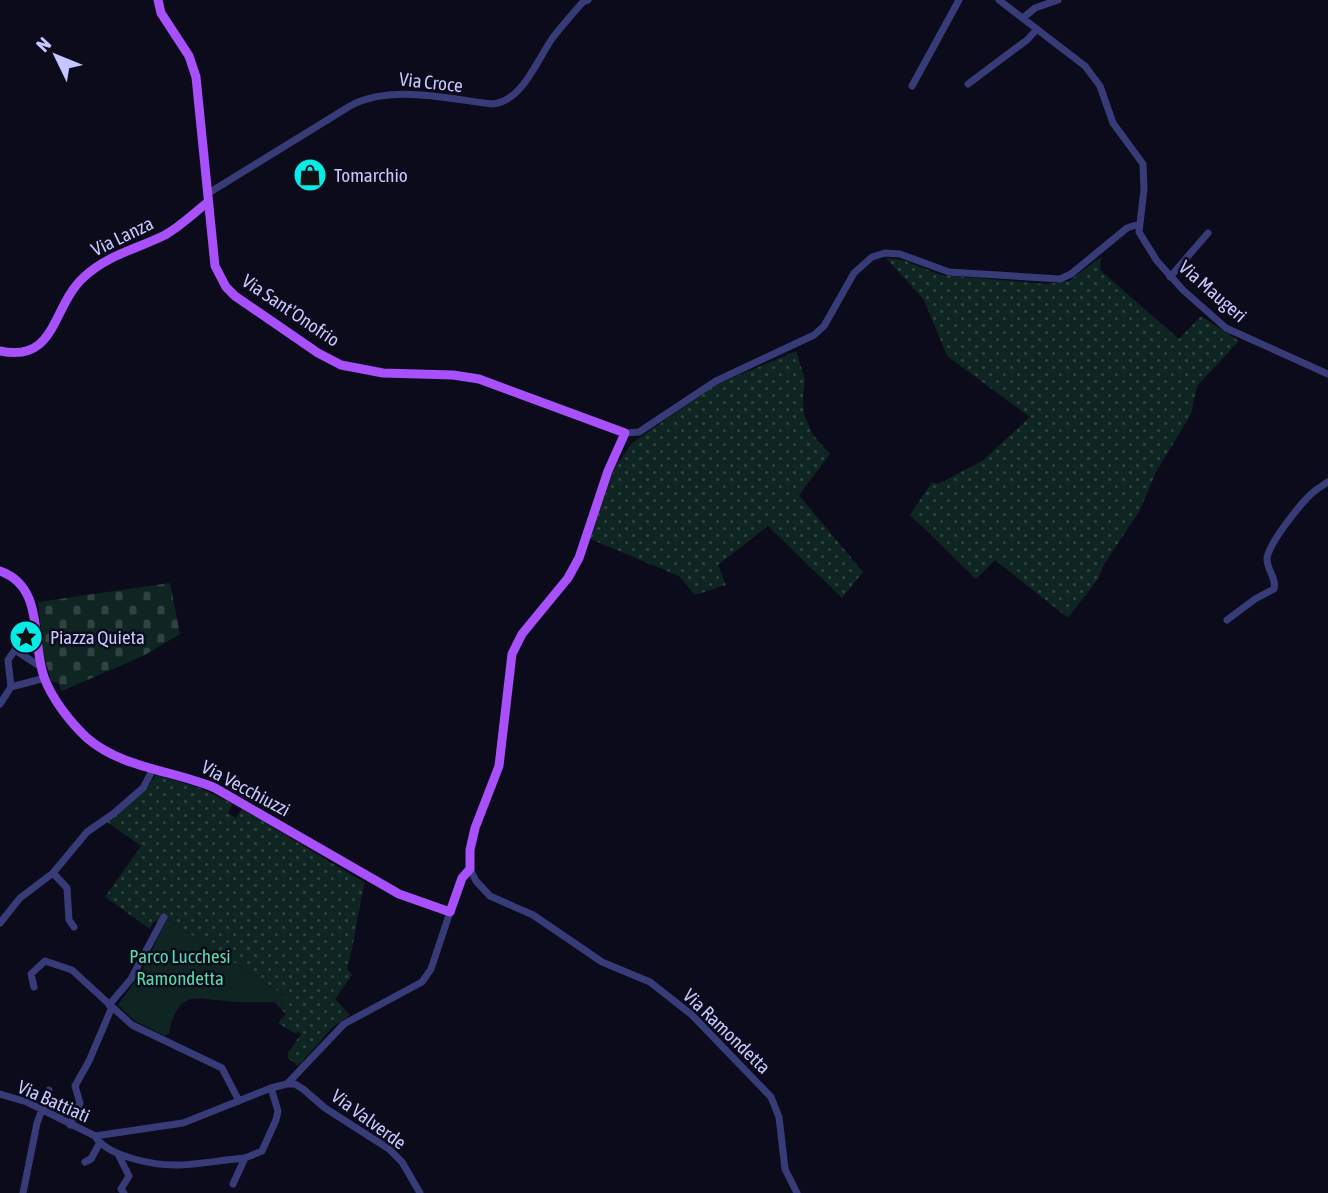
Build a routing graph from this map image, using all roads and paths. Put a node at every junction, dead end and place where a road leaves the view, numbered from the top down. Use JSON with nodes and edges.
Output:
{"nodes":[{"id":1,"x":158,"y":0,"type":"edge"},
{"id":2,"x":588,"y":0,"type":"edge"},
{"id":3,"x":959,"y":0,"type":"edge"},
{"id":4,"x":1058,"y":0,"type":"edge"},
{"id":5,"x":1003,"y":1,"type":"edge"},
{"id":6,"x":1023,"y":18,"type":"junction"},
{"id":7,"x":1037,"y":29,"type":"junction"},
{"id":8,"x":968,"y":84,"type":"dead end"},
{"id":9,"x":912,"y":86,"type":"dead end"},
{"id":10,"x":208,"y":198,"type":"junction"},
{"id":11,"x":1139,"y":223,"type":"junction"},
{"id":12,"x":1208,"y":233,"type":"dead end"},
{"id":13,"x":1170,"y":277,"type":"junction"},
{"id":14,"x":0,"y":351,"type":"edge"},
{"id":15,"x":1328,"y":374,"type":"edge"},
{"id":16,"x":625,"y":433,"type":"junction"},
{"id":17,"x":1328,"y":482,"type":"edge"},
{"id":18,"x":0,"y":571,"type":"edge"},
{"id":19,"x":1227,"y":620,"type":"dead end"},
{"id":20,"x":35,"y":621,"type":"junction"},
{"id":21,"x":15,"y":650,"type":"junction"},
{"id":22,"x":41,"y":667,"type":"junction"},
{"id":23,"x":45,"y":678,"type":"junction"},
{"id":24,"x":11,"y":687,"type":"junction"},
{"id":25,"x":0,"y":704,"type":"edge"},
{"id":26,"x":153,"y":769,"type":"junction"},
{"id":27,"x":470,"y":869,"type":"junction"},
{"id":28,"x":53,"y":873,"type":"junction"},
{"id":29,"x":450,"y":912,"type":"junction"},
{"id":30,"x":164,"y":917,"type":"dead end"},
{"id":31,"x":1,"y":922,"type":"edge"},
{"id":32,"x":74,"y":927,"type":"dead end"},
{"id":33,"x":34,"y":987,"type":"dead end"},
{"id":34,"x":111,"y":1006,"type":"junction"},
{"id":35,"x":287,"y":1084,"type":"junction"},
{"id":36,"x":271,"y":1088,"type":"junction"},
{"id":37,"x":49,"y":1090,"type":"dead end"},
{"id":38,"x":0,"y":1094,"type":"edge"},
{"id":39,"x":239,"y":1101,"type":"junction"},
{"id":40,"x":42,"y":1110,"type":"junction"},
{"id":41,"x":70,"y":1125,"type":"junction"},
{"id":42,"x":95,"y":1136,"type":"junction"},
{"id":43,"x":99,"y":1144,"type":"junction"},
{"id":44,"x":118,"y":1154,"type":"junction"},
{"id":45,"x":245,"y":1158,"type":"junction"},
{"id":46,"x":85,"y":1163,"type":"dead end"},
{"id":47,"x":233,"y":1184,"type":"dead end"},
{"id":48,"x":23,"y":1193,"type":"edge"},
{"id":49,"x":124,"y":1193,"type":"edge"},
{"id":50,"x":420,"y":1193,"type":"edge"},
{"id":51,"x":797,"y":1193,"type":"edge"}],
"edges":[{"from":1,"to":10,"type":"main road","name":"Via Sant'Onofrio"},
{"from":2,"to":10,"type":"street","name":"Via Croce"},
{"from":3,"to":9,"type":"street"},
{"from":4,"to":6,"type":"street"},
{"from":5,"to":6,"type":"street"},
{"from":6,"to":7,"type":"street"},
{"from":7,"to":8,"type":"street"},
{"from":7,"to":11,"type":"street"},
{"from":10,"to":14,"type":"main road","name":"Via Lanza"},
{"from":10,"to":16,"type":"main road","name":"Via Sant'Onofrio"},
{"from":11,"to":13,"type":"street","name":"Via Maugeri"},
{"from":11,"to":16,"type":"street"},
{"from":12,"to":13,"type":"street"},
{"from":13,"to":15,"type":"street","name":"Via Maugeri"},
{"from":16,"to":27,"type":"main road"},
{"from":17,"to":19,"type":"street"},
{"from":18,"to":20,"type":"main road","name":"Via Vecchiuzzi"},
{"from":20,"to":21,"type":"street"},
{"from":20,"to":22,"type":"main road","name":"Via Vecchiuzzi"},
{"from":21,"to":22,"type":"street"},
{"from":21,"to":24,"type":"street"},
{"from":22,"to":23,"type":"main road","name":"Via Vecchiuzzi"},
{"from":23,"to":24,"type":"street"},
{"from":23,"to":26,"type":"main road","name":"Via Vecchiuzzi"},
{"from":24,"to":25,"type":"street"},
{"from":26,"to":28,"type":"street"},
{"from":26,"to":29,"type":"main road","name":"Via Vecchiuzzi"},
{"from":27,"to":29,"type":"main road"},
{"from":27,"to":51,"type":"street","name":"Via Ramondetta"},
{"from":28,"to":31,"type":"street"},
{"from":28,"to":32,"type":"street"},
{"from":29,"to":35,"type":"street"},
{"from":30,"to":34,"type":"street"},
{"from":33,"to":34,"type":"street"},
{"from":34,"to":39,"type":"street"},
{"from":34,"to":41,"type":"street"},
{"from":35,"to":36,"type":"street"},
{"from":35,"to":50,"type":"street","name":"Via Valverde"},
{"from":36,"to":39,"type":"street"},
{"from":36,"to":45,"type":"street"},
{"from":37,"to":40,"type":"street"},
{"from":38,"to":40,"type":"street","name":"Via Battiati"},
{"from":39,"to":42,"type":"street"},
{"from":40,"to":41,"type":"street","name":"Via Battiati"},
{"from":40,"to":48,"type":"street"},
{"from":41,"to":42,"type":"street","name":"Via Battiati"},
{"from":42,"to":43,"type":"street"},
{"from":43,"to":44,"type":"street"},
{"from":43,"to":46,"type":"street"},
{"from":44,"to":45,"type":"street"},
{"from":44,"to":49,"type":"street"},
{"from":45,"to":47,"type":"street"}]}
